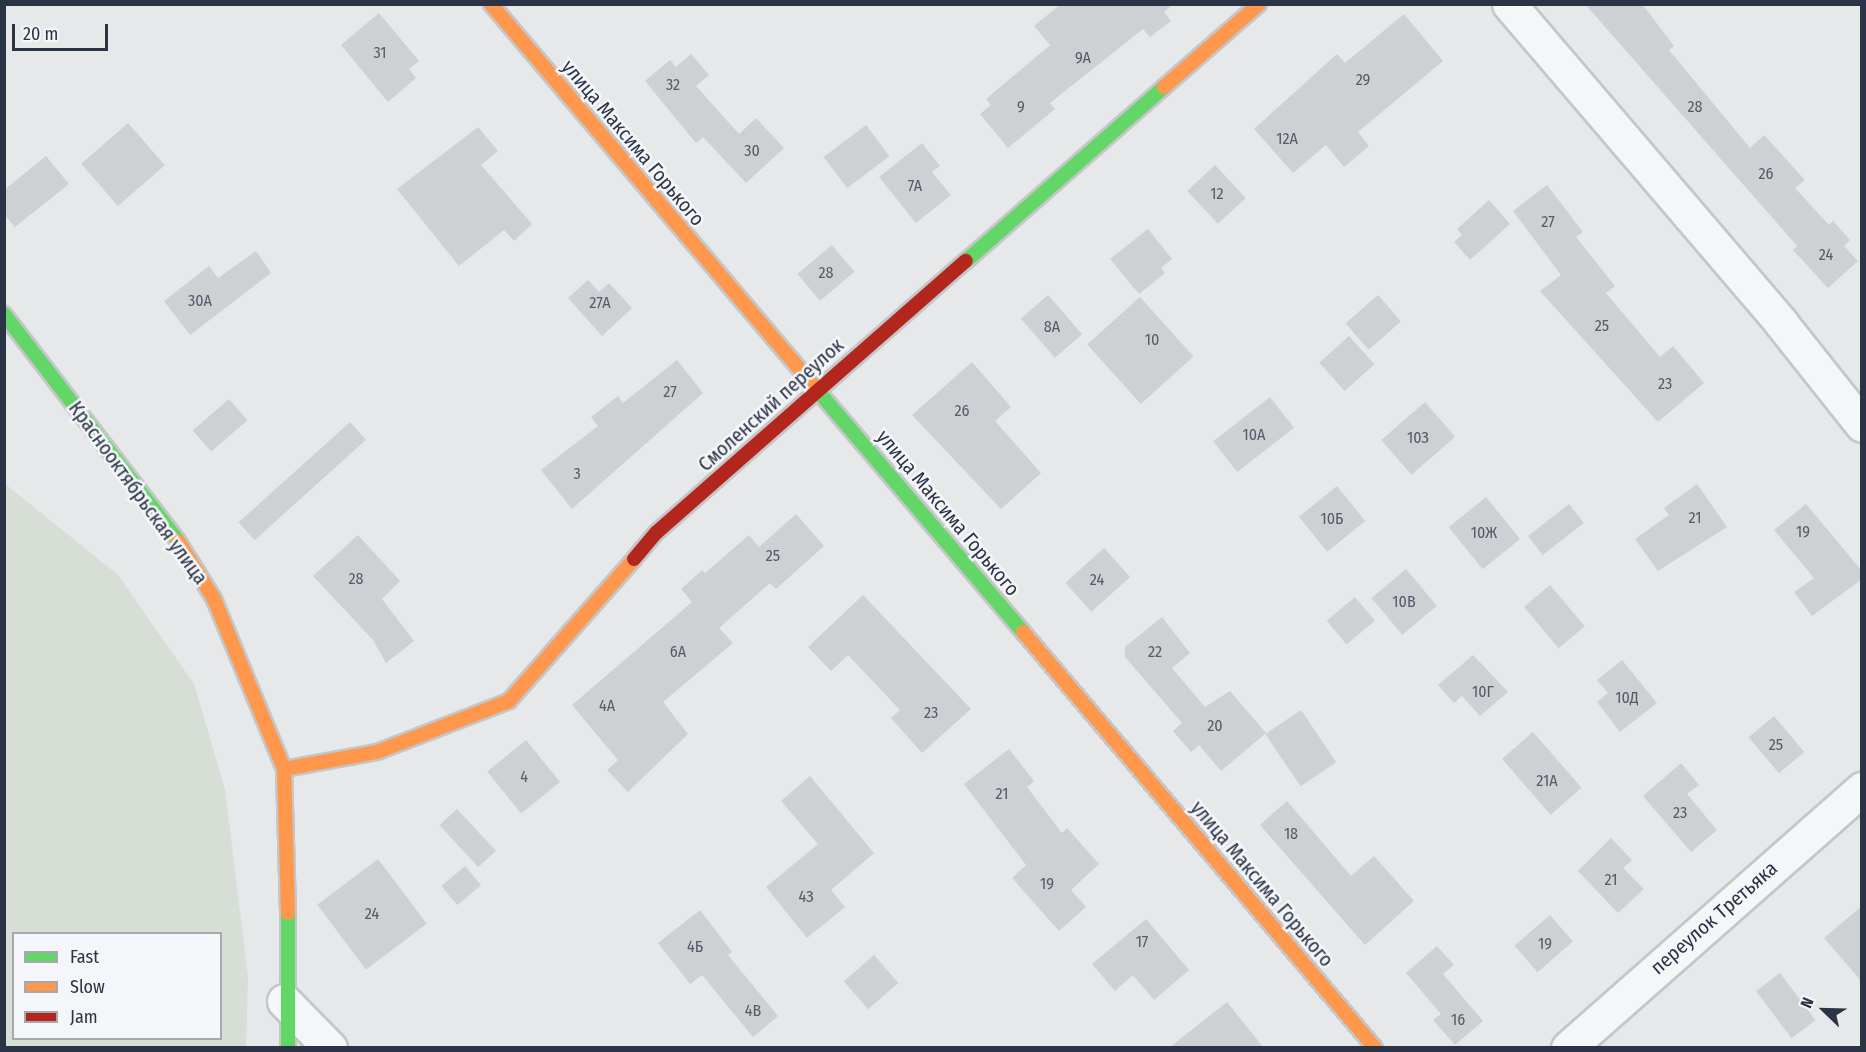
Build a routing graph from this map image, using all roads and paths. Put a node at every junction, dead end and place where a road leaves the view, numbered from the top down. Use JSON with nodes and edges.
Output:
{"nodes":[{"id":1,"x":491,"y":4,"type":"edge"},
{"id":2,"x":1259,"y":4,"type":"edge"},
{"id":3,"x":1509,"y":4,"type":"edge"},
{"id":4,"x":4,"y":314,"type":"edge"},
{"id":5,"x":817,"y":390,"type":"junction"},
{"id":6,"x":1862,"y":424,"type":"edge"},
{"id":7,"x":284,"y":768,"type":"junction"},
{"id":8,"x":1862,"y":789,"type":"edge"},
{"id":9,"x":284,"y":1001,"type":"junction"},
{"id":10,"x":288,"y":1047,"type":"edge"},
{"id":11,"x":330,"y":1047,"type":"edge"},
{"id":12,"x":1375,"y":1047,"type":"edge"},
{"id":13,"x":1568,"y":1047,"type":"edge"}],
"edges":[{"from":1,"to":5,"type":"street","name":"улица Максима Горького"},
{"from":2,"to":5,"type":"street","name":"Смоленский переулок"},
{"from":3,"to":6,"type":"street"},
{"from":4,"to":7,"type":"street","name":"Краснооктябрьская улица"},
{"from":5,"to":7,"type":"street","name":"Смоленский переулок"},
{"from":5,"to":12,"type":"street","name":"улица Максима Горького"},
{"from":7,"to":9,"type":"street","name":"Краснооктябрьская улица"},
{"from":8,"to":13,"type":"street","name":"переулок Третьяка"},
{"from":9,"to":10,"type":"street","name":"Краснооктябрьская улица"},
{"from":9,"to":11,"type":"street"}]}
